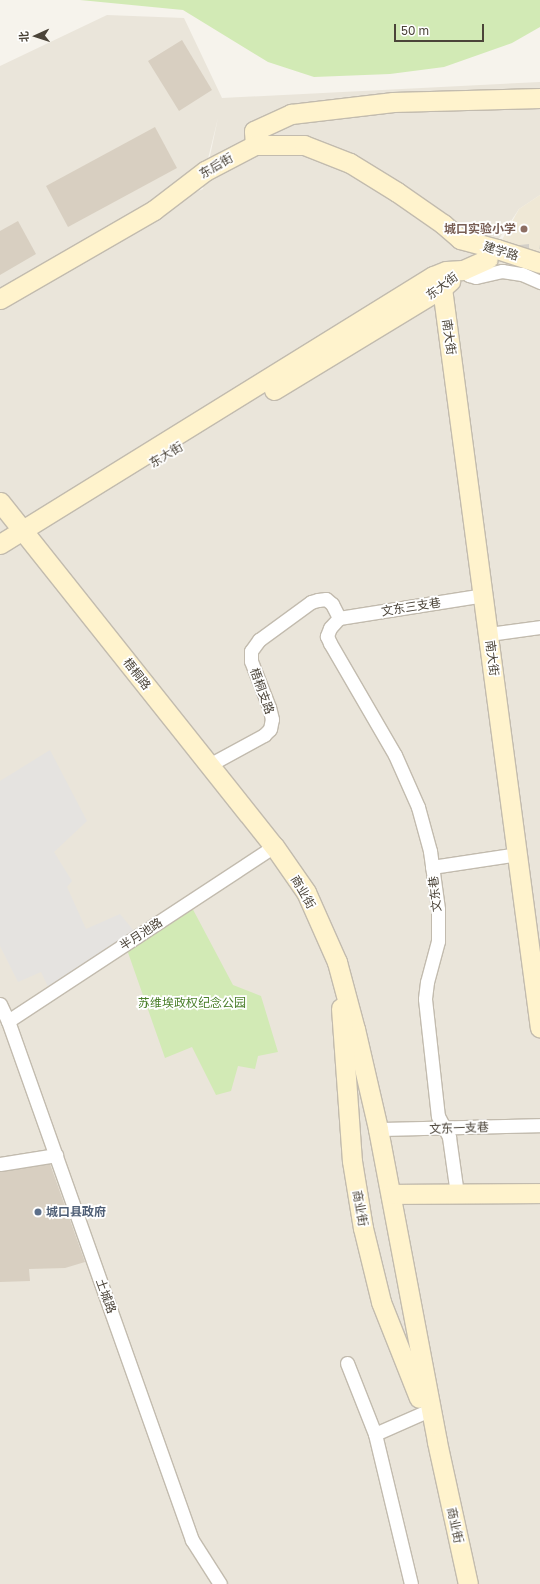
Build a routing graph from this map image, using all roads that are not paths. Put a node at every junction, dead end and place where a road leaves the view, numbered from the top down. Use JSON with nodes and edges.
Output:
{"nodes":[{"id":1,"x":540,"y":98,"type":"edge"},
{"id":2,"x":255,"y":145,"type":"junction"},
{"id":3,"x":443,"y":224,"type":"joint"},
{"id":4,"x":488,"y":259,"type":"dead end"},
{"id":5,"x":540,"y":264,"type":"edge"},
{"id":6,"x":463,"y":270,"type":"junction"},
{"id":7,"x":540,"y":282,"type":"edge"},
{"id":8,"x":442,"y":288,"type":"junction"},
{"id":9,"x":0,"y":299,"type":"edge"},
{"id":10,"x":0,"y":502,"type":"edge"},
{"id":11,"x":25,"y":533,"type":"junction"},
{"id":12,"x":0,"y":544,"type":"edge"},
{"id":13,"x":0,"y":557,"type":"edge"},
{"id":14,"x":484,"y":595,"type":"junction"},
{"id":15,"x":339,"y":618,"type":"junction"},
{"id":16,"x":540,"y":627,"type":"edge"},
{"id":17,"x":489,"y":634,"type":"junction"},
{"id":18,"x":209,"y":765,"type":"junction"},
{"id":19,"x":274,"y":846,"type":"junction"},
{"id":20,"x":518,"y":854,"type":"junction"},
{"id":21,"x":432,"y":867,"type":"junction"},
{"id":22,"x":338,"y":962,"type":"junction"},
{"id":23,"x":536,"y":967,"type":"edge"},
{"id":24,"x":0,"y":1004,"type":"edge"},
{"id":25,"x":8,"y":1021,"type":"junction"},
{"id":26,"x":540,"y":1028,"type":"edge"},
{"id":27,"x":540,"y":1125,"type":"edge"},
{"id":28,"x":378,"y":1129,"type":"junction"},
{"id":29,"x":446,"y":1129,"type":"junction"},
{"id":30,"x":56,"y":1155,"type":"junction"},
{"id":31,"x":0,"y":1164,"type":"edge"},
{"id":32,"x":540,"y":1193,"type":"edge"},
{"id":33,"x":391,"y":1194,"type":"junction"},
{"id":34,"x":457,"y":1194,"type":"junction"},
{"id":35,"x":347,"y":1363,"type":"dead end"},
{"id":36,"x":425,"y":1412,"type":"junction"},
{"id":37,"x":375,"y":1434,"type":"junction"},
{"id":38,"x":437,"y":1442,"type":"junction"},
{"id":39,"x":220,"y":1584,"type":"edge"},
{"id":40,"x":411,"y":1584,"type":"edge"},
{"id":41,"x":468,"y":1584,"type":"edge"}],
"edges":[{"from":1,"to":2,"type":"street"},
{"from":2,"to":3,"type":"street","name":"东后街"},
{"from":2,"to":9,"type":"street","name":"东后街"},
{"from":3,"to":5,"type":"street","name":"建学路"},
{"from":4,"to":6,"type":"street"},
{"from":6,"to":7,"type":"street"},
{"from":6,"to":8,"type":"street","name":"东大街"},
{"from":6,"to":11,"type":"street","name":"东大街"},
{"from":8,"to":11,"type":"street","name":"东大街"},
{"from":8,"to":14,"type":"street","name":"南大街"},
{"from":10,"to":11,"type":"street","name":"梧桐路"},
{"from":11,"to":12,"type":"street","name":"东大街"},
{"from":11,"to":13,"type":"street","name":"东大街"},
{"from":11,"to":18,"type":"street","name":"梧桐路"},
{"from":14,"to":15,"type":"street","name":"文东三支巷"},
{"from":14,"to":17,"type":"street","name":"南大街"},
{"from":15,"to":18,"type":"street","name":"梧桐支路"},
{"from":15,"to":21,"type":"street","name":"文东巷"},
{"from":16,"to":17,"type":"street"},
{"from":17,"to":20,"type":"street","name":"南大街"},
{"from":18,"to":19,"type":"street","name":"梧桐路"},
{"from":19,"to":22,"type":"street","name":"商业街"},
{"from":19,"to":25,"type":"street","name":"半月池路"},
{"from":20,"to":21,"type":"street"},
{"from":20,"to":23,"type":"street","name":"南大街"},
{"from":21,"to":29,"type":"street","name":"文东巷"},
{"from":22,"to":28,"type":"street","name":"商业街"},
{"from":22,"to":36,"type":"street","name":"商业街"},
{"from":23,"to":26,"type":"street","name":"南大街"},
{"from":24,"to":25,"type":"street","name":"土城路"},
{"from":25,"to":30,"type":"street","name":"土城路"},
{"from":27,"to":29,"type":"street","name":"文东一支巷"},
{"from":28,"to":29,"type":"street","name":"文东一支巷"},
{"from":28,"to":33,"type":"street","name":"商业街"},
{"from":29,"to":34,"type":"street","name":"文东巷"},
{"from":30,"to":31,"type":"street"},
{"from":30,"to":39,"type":"street","name":"土城路"},
{"from":32,"to":34,"type":"street"},
{"from":33,"to":34,"type":"street"},
{"from":33,"to":38,"type":"street","name":"商业街"},
{"from":35,"to":37,"type":"street"},
{"from":36,"to":37,"type":"street"},
{"from":36,"to":38,"type":"street","name":"商业街"},
{"from":37,"to":40,"type":"street"},
{"from":38,"to":41,"type":"street","name":"商业街"}]}
